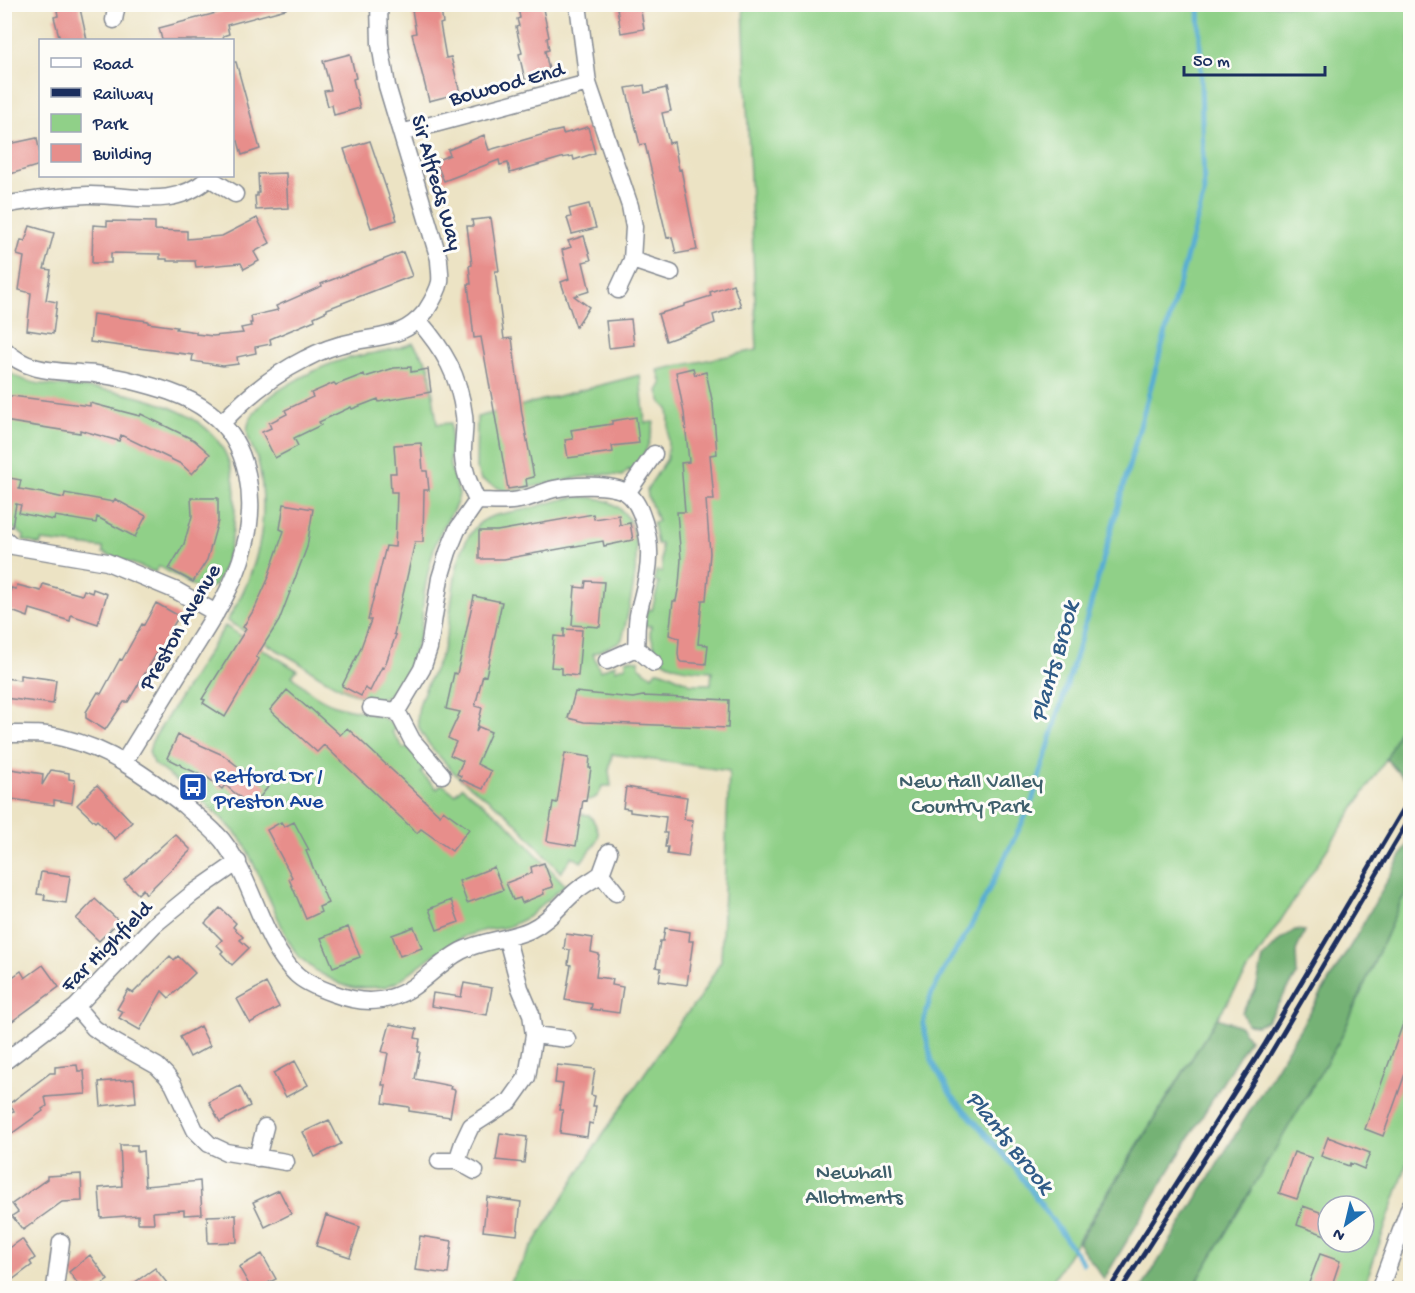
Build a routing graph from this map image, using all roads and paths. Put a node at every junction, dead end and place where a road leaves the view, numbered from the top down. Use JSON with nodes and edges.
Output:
{"nodes":[{"id":1,"x":379,"y":4,"type":"edge"},
{"id":2,"x":578,"y":4,"type":"edge"},
{"id":3,"x":588,"y":83,"type":"junction"},
{"id":4,"x":401,"y":133,"type":"junction"},
{"id":5,"x":208,"y":177,"type":"edge"},
{"id":6,"x":235,"y":194,"type":"dead end"},
{"id":7,"x":4,"y":205,"type":"edge"},
{"id":8,"x":632,"y":260,"type":"junction"},
{"id":9,"x":671,"y":273,"type":"dead end"},
{"id":10,"x":618,"y":290,"type":"dead end"},
{"id":11,"x":418,"y":321,"type":"junction"},
{"id":12,"x":4,"y":349,"type":"edge"},
{"id":13,"x":222,"y":423,"type":"junction"},
{"id":14,"x":654,"y":454,"type":"dead end"},
{"id":15,"x":627,"y":493,"type":"junction"},
{"id":16,"x":477,"y":501,"type":"junction"},
{"id":17,"x":7,"y":548,"type":"edge"},
{"id":18,"x":216,"y":613,"type":"junction"},
{"id":19,"x":636,"y":648,"type":"junction"},
{"id":20,"x":607,"y":661,"type":"dead end"},
{"id":21,"x":654,"y":663,"type":"dead end"},
{"id":22,"x":371,"y":708,"type":"dead end"},
{"id":23,"x":397,"y":711,"type":"junction"},
{"id":24,"x":4,"y":734,"type":"edge"},
{"id":25,"x":124,"y":762,"type":"junction"},
{"id":26,"x":442,"y":775,"type":"dead end"},
{"id":27,"x":609,"y":852,"type":"dead end"},
{"id":28,"x":238,"y":862,"type":"junction"},
{"id":29,"x":601,"y":874,"type":"junction"},
{"id":30,"x":616,"y":893,"type":"dead end"},
{"id":31,"x":507,"y":939,"type":"junction"},
{"id":32,"x":76,"y":1007,"type":"junction"},
{"id":33,"x":534,"y":1035,"type":"junction"},
{"id":34,"x":567,"y":1039,"type":"dead end"},
{"id":35,"x":4,"y":1062,"type":"edge"},
{"id":36,"x":265,"y":1127,"type":"dead end"},
{"id":37,"x":256,"y":1158,"type":"junction"},
{"id":38,"x":439,"y":1161,"type":"dead end"},
{"id":39,"x":458,"y":1161,"type":"junction"},
{"id":40,"x":286,"y":1162,"type":"dead end"},
{"id":41,"x":475,"y":1172,"type":"dead end"},
{"id":42,"x":1409,"y":1213,"type":"edge"},
{"id":43,"x":61,"y":1242,"type":"dead end"},
{"id":44,"x":55,"y":1288,"type":"edge"},
{"id":45,"x":1380,"y":1288,"type":"edge"}],
"edges":[{"from":1,"to":4,"type":"street","name":"Sir Alfreds Way"},
{"from":2,"to":3,"type":"street","name":"Bowood End"},
{"from":3,"to":4,"type":"street","name":"Bowood End"},
{"from":3,"to":8,"type":"street","name":"Bowood End"},
{"from":4,"to":11,"type":"street","name":"Sir Alfreds Way"},
{"from":5,"to":6,"type":"street"},
{"from":5,"to":7,"type":"street"},
{"from":8,"to":9,"type":"street"},
{"from":8,"to":10,"type":"street","name":"Bowood End"},
{"from":11,"to":13,"type":"street","name":"Sir Alfreds Way"},
{"from":11,"to":16,"type":"street"},
{"from":12,"to":13,"type":"street","name":"Preston Avenue"},
{"from":13,"to":18,"type":"street","name":"Preston Avenue"},
{"from":14,"to":15,"type":"street"},
{"from":15,"to":16,"type":"street"},
{"from":15,"to":19,"type":"street"},
{"from":16,"to":23,"type":"street"},
{"from":17,"to":18,"type":"street"},
{"from":18,"to":25,"type":"street","name":"Preston Avenue"},
{"from":19,"to":20,"type":"street"},
{"from":19,"to":21,"type":"street"},
{"from":22,"to":23,"type":"street"},
{"from":23,"to":26,"type":"street"},
{"from":24,"to":25,"type":"street"},
{"from":25,"to":28,"type":"street"},
{"from":27,"to":29,"type":"street"},
{"from":28,"to":31,"type":"street"},
{"from":28,"to":32,"type":"street","name":"Far Highfield"},
{"from":29,"to":30,"type":"street"},
{"from":29,"to":31,"type":"street"},
{"from":31,"to":33,"type":"street"},
{"from":32,"to":35,"type":"street","name":"Far Highfield"},
{"from":32,"to":37,"type":"street"},
{"from":33,"to":34,"type":"street"},
{"from":33,"to":39,"type":"street"},
{"from":36,"to":37,"type":"street"},
{"from":37,"to":40,"type":"street"},
{"from":38,"to":39,"type":"street"},
{"from":39,"to":41,"type":"street"},
{"from":42,"to":45,"type":"street"},
{"from":43,"to":44,"type":"street"}]}
